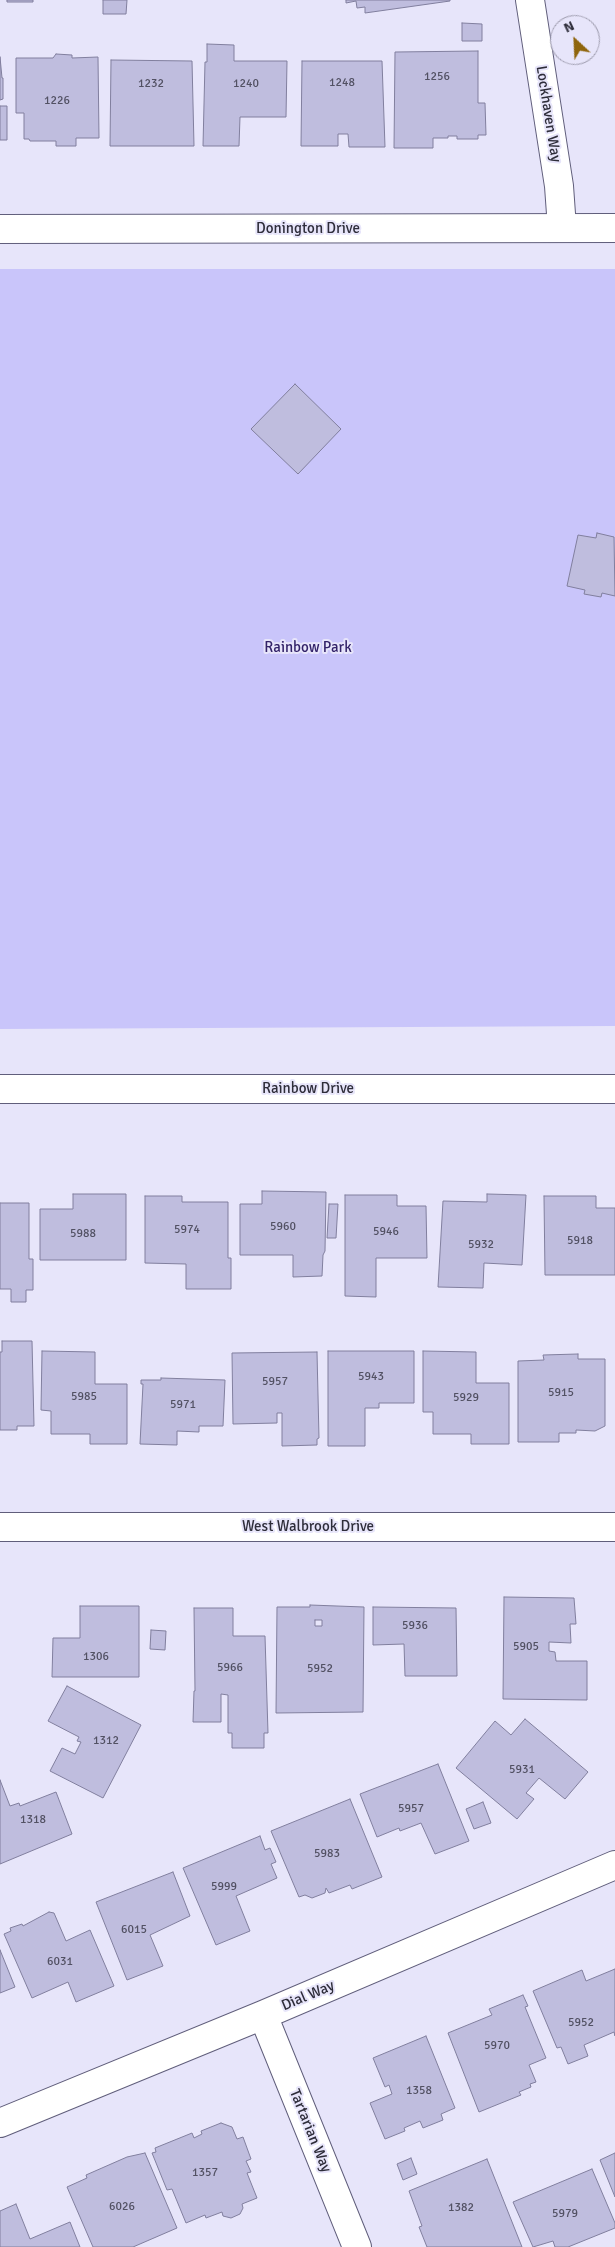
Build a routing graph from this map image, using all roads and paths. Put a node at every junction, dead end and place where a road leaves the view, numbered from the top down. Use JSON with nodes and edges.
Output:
{"nodes":[{"id":1,"x":530,"y":0,"type":"edge"},
{"id":2,"x":562,"y":228,"type":"junction"},
{"id":3,"x":615,"y":228,"type":"edge"},
{"id":4,"x":0,"y":229,"type":"edge"},
{"id":5,"x":0,"y":1089,"type":"edge"},
{"id":6,"x":615,"y":1089,"type":"edge"},
{"id":7,"x":0,"y":1526,"type":"edge"},
{"id":8,"x":615,"y":1527,"type":"edge"},
{"id":9,"x":615,"y":1866,"type":"edge"},
{"id":10,"x":263,"y":2015,"type":"junction"},
{"id":11,"x":0,"y":2123,"type":"edge"},
{"id":12,"x":357,"y":2247,"type":"edge"}],
"edges":[{"from":1,"to":2,"type":"street","name":"Lockhaven Way"},
{"from":2,"to":3,"type":"street","name":"Donington Drive"},
{"from":2,"to":4,"type":"street","name":"Donington Drive"},
{"from":5,"to":6,"type":"street","name":"Rainbow Drive"},
{"from":7,"to":8,"type":"street","name":"West Walbrook Drive"},
{"from":9,"to":10,"type":"street","name":"Dial Way"},
{"from":10,"to":11,"type":"street","name":"Dial Way"},
{"from":10,"to":12,"type":"street","name":"Tartarian Way"}]}
